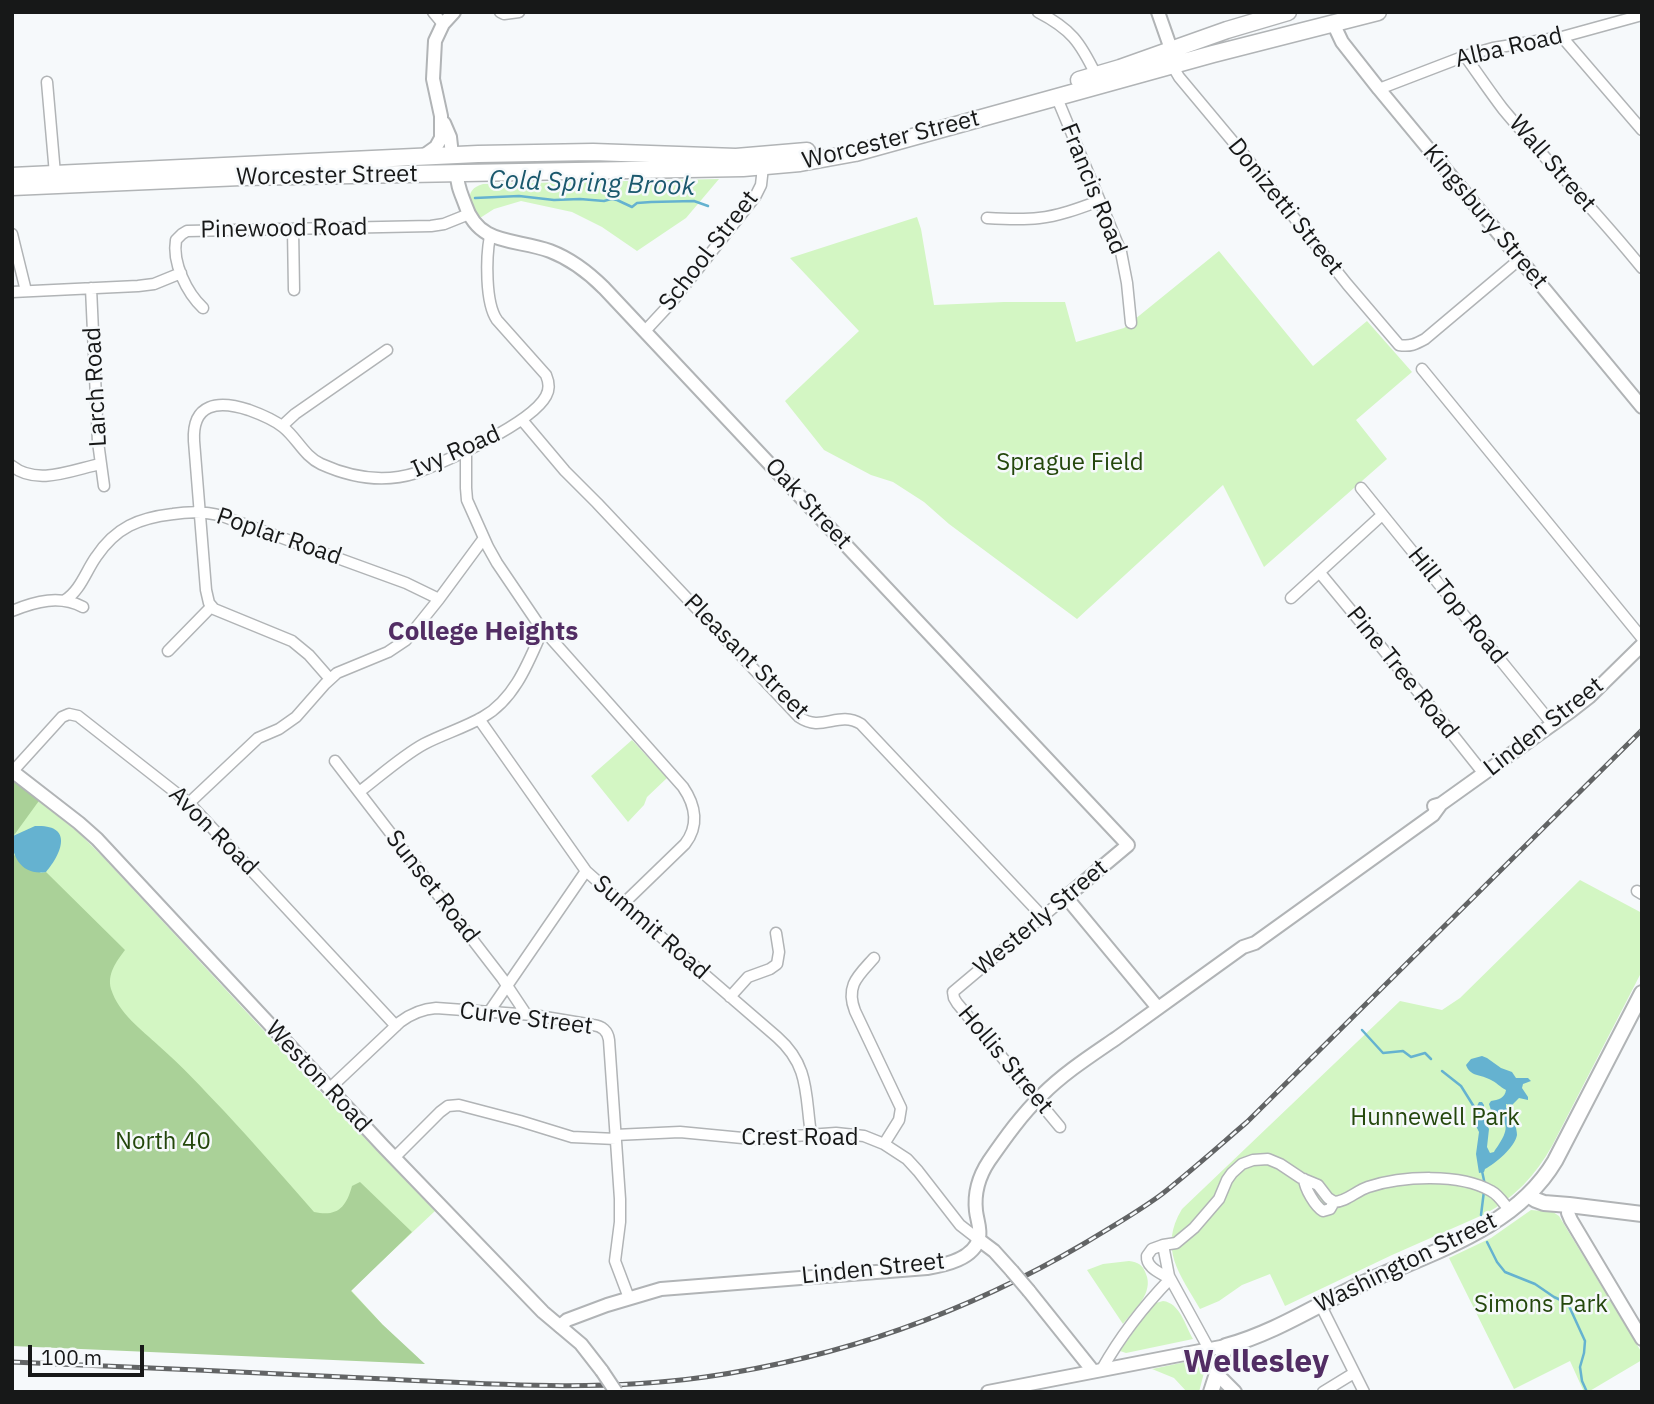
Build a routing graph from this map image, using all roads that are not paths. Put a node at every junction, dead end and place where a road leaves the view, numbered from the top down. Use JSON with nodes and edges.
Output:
{"nodes":[{"id":1,"x":433,"y":12,"type":"edge"},
{"id":2,"x":454,"y":12,"type":"edge"},
{"id":3,"x":499,"y":12,"type":"edge"},
{"id":4,"x":519,"y":12,"type":"edge"},
{"id":5,"x":1038,"y":12,"type":"edge"},
{"id":6,"x":1158,"y":12,"type":"edge"},
{"id":7,"x":1289,"y":12,"type":"edge"},
{"id":8,"x":1378,"y":12,"type":"edge"},
{"id":9,"x":1642,"y":15,"type":"edge"},
{"id":10,"x":1333,"y":23,"type":"junction"},
{"id":11,"x":443,"y":24,"type":"junction"},
{"id":12,"x":1209,"y":36,"type":"junction"},
{"id":13,"x":1562,"y":37,"type":"junction"},
{"id":14,"x":1171,"y":49,"type":"junction"},
{"id":15,"x":1213,"y":54,"type":"junction"},
{"id":16,"x":1465,"y":56,"type":"junction"},
{"id":17,"x":1172,"y":65,"type":"junction"},
{"id":18,"x":1096,"y":75,"type":"junction"},
{"id":19,"x":47,"y":82,"type":"dead end"},
{"id":20,"x":1379,"y":89,"type":"junction"},
{"id":21,"x":1057,"y":98,"type":"junction"},
{"id":22,"x":440,"y":116,"type":"junction"},
{"id":23,"x":1642,"y":130,"type":"edge"},
{"id":24,"x":493,"y":154,"type":"junction"},
{"id":25,"x":452,"y":155,"type":"junction"},
{"id":26,"x":421,"y":157,"type":"junction"},
{"id":27,"x":763,"y":167,"type":"junction"},
{"id":28,"x":489,"y":172,"type":"junction"},
{"id":29,"x":457,"y":173,"type":"junction"},
{"id":30,"x":55,"y":174,"type":"junction"},
{"id":31,"x":413,"y":174,"type":"junction"},
{"id":32,"x":12,"y":176,"type":"edge"},
{"id":33,"x":12,"y":187,"type":"edge"},
{"id":34,"x":1099,"y":201,"type":"junction"},
{"id":35,"x":467,"y":208,"type":"junction"},
{"id":36,"x":988,"y":218,"type":"dead end"},
{"id":37,"x":293,"y":229,"type":"junction"},
{"id":38,"x":12,"y":234,"type":"edge"},
{"id":39,"x":490,"y":236,"type":"junction"},
{"id":40,"x":1520,"y":260,"type":"junction"},
{"id":41,"x":1642,"y":268,"type":"edge"},
{"id":42,"x":181,"y":273,"type":"junction"},
{"id":43,"x":91,"y":288,"type":"junction"},
{"id":44,"x":294,"y":290,"type":"dead end"},
{"id":45,"x":26,"y":291,"type":"junction"},
{"id":46,"x":12,"y":292,"type":"edge"},
{"id":47,"x":203,"y":308,"type":"dead end"},
{"id":48,"x":1131,"y":323,"type":"dead end"},
{"id":49,"x":645,"y":331,"type":"junction"},
{"id":50,"x":387,"y":350,"type":"dead end"},
{"id":51,"x":1422,"y":369,"type":"dead end"},
{"id":52,"x":1642,"y":407,"type":"edge"},
{"id":53,"x":522,"y":420,"type":"junction"},
{"id":54,"x":282,"y":426,"type":"junction"},
{"id":55,"x":466,"y":450,"type":"junction"},
{"id":56,"x":100,"y":464,"type":"junction"},
{"id":57,"x":12,"y":466,"type":"edge"},
{"id":58,"x":104,"y":486,"type":"dead end"},
{"id":59,"x":1361,"y":488,"type":"dead end"},
{"id":60,"x":200,"y":511,"type":"junction"},
{"id":61,"x":1382,"y":515,"type":"junction"},
{"id":62,"x":484,"y":538,"type":"junction"},
{"id":63,"x":1320,"y":573,"type":"junction"},
{"id":64,"x":1291,"y":598,"type":"dead end"},
{"id":65,"x":439,"y":599,"type":"junction"},
{"id":66,"x":65,"y":600,"type":"junction"},
{"id":67,"x":83,"y":607,"type":"dead end"},
{"id":68,"x":211,"y":607,"type":"junction"},
{"id":69,"x":12,"y":611,"type":"edge"},
{"id":70,"x":543,"y":629,"type":"junction"},
{"id":71,"x":1642,"y":638,"type":"edge"},
{"id":72,"x":1642,"y":645,"type":"edge"},
{"id":73,"x":168,"y":650,"type":"dead end"},
{"id":74,"x":330,"y":679,"type":"junction"},
{"id":75,"x":479,"y":719,"type":"junction"},
{"id":76,"x":1553,"y":725,"type":"junction"},
{"id":77,"x":335,"y":761,"type":"dead end"},
{"id":78,"x":12,"y":771,"type":"edge"},
{"id":79,"x":1483,"y":774,"type":"junction"},
{"id":80,"x":359,"y":792,"type":"junction"},
{"id":81,"x":189,"y":803,"type":"junction"},
{"id":82,"x":1128,"y":845,"type":"joint"},
{"id":83,"x":586,"y":872,"type":"junction"},
{"id":84,"x":1066,"y":897,"type":"junction"},
{"id":85,"x":622,"y":904,"type":"junction"},
{"id":86,"x":1043,"y":917,"type":"junction"},
{"id":87,"x":776,"y":933,"type":"dead end"},
{"id":88,"x":874,"y":958,"type":"dead end"},
{"id":89,"x":507,"y":985,"type":"junction"},
{"id":90,"x":953,"y":992,"type":"joint"},
{"id":91,"x":1642,"y":993,"type":"edge"},
{"id":92,"x":730,"y":997,"type":"junction"},
{"id":93,"x":1158,"y":1008,"type":"junction"},
{"id":94,"x":489,"y":1012,"type":"junction"},
{"id":95,"x":526,"y":1014,"type":"junction"},
{"id":96,"x":396,"y":1026,"type":"junction"},
{"id":97,"x":329,"y":1089,"type":"junction"},
{"id":98,"x":1037,"y":1100,"type":"junction"},
{"id":99,"x":1060,"y":1127,"type":"dead end"},
{"id":100,"x":811,"y":1135,"type":"junction"},
{"id":101,"x":616,"y":1137,"type":"junction"},
{"id":102,"x":884,"y":1144,"type":"junction"},
{"id":103,"x":394,"y":1158,"type":"junction"},
{"id":104,"x":1534,"y":1190,"type":"junction"},
{"id":105,"x":1569,"y":1205,"type":"junction"},
{"id":106,"x":1510,"y":1210,"type":"junction"},
{"id":107,"x":1642,"y":1214,"type":"edge"},
{"id":108,"x":978,"y":1239,"type":"junction"},
{"id":109,"x":1163,"y":1245,"type":"junction"},
{"id":110,"x":1170,"y":1279,"type":"junction"},
{"id":111,"x":629,"y":1298,"type":"junction"},
{"id":112,"x":1320,"y":1304,"type":"junction"},
{"id":113,"x":560,"y":1326,"type":"junction"},
{"id":114,"x":1642,"y":1339,"type":"edge"},
{"id":115,"x":1226,"y":1346,"type":"junction"},
{"id":116,"x":1209,"y":1349,"type":"junction"},
{"id":117,"x":1098,"y":1370,"type":"junction"},
{"id":118,"x":1216,"y":1373,"type":"junction"},
{"id":119,"x":1354,"y":1373,"type":"junction"},
{"id":120,"x":1021,"y":1389,"type":"edge"},
{"id":121,"x":616,"y":1392,"type":"edge"},
{"id":122,"x":988,"y":1392,"type":"edge"},
{"id":123,"x":1211,"y":1392,"type":"edge"},
{"id":124,"x":1235,"y":1392,"type":"edge"},
{"id":125,"x":1323,"y":1392,"type":"edge"},
{"id":126,"x":1364,"y":1392,"type":"edge"}],
"edges":[{"from":1,"to":11,"type":"street"},
{"from":2,"to":11,"type":"street"},
{"from":3,"to":4,"type":"street"},
{"from":5,"to":18,"type":"street"},
{"from":6,"to":14,"type":"street"},
{"from":7,"to":12,"type":"highway","name":"Worcester Street"},
{"from":8,"to":10,"type":"highway","name":"Worcester Street"},
{"from":9,"to":13,"type":"street","name":"Alba Road"},
{"from":10,"to":15,"type":"highway","name":"Worcester Street"},
{"from":10,"to":20,"type":"street","name":"Kingsbury Street"},
{"from":11,"to":22,"type":"street"},
{"from":12,"to":14,"type":"highway","name":"Worcester Street"},
{"from":12,"to":15,"type":"highway"},
{"from":13,"to":16,"type":"street","name":"Alba Road"},
{"from":13,"to":23,"type":"street"},
{"from":14,"to":18,"type":"highway","name":"Worcester Street"},
{"from":15,"to":17,"type":"highway","name":"Worcester Street"},
{"from":16,"to":20,"type":"street","name":"Alba Road"},
{"from":16,"to":41,"type":"street","name":"Wall Street"},
{"from":17,"to":21,"type":"highway","name":"Worcester Street"},
{"from":17,"to":40,"type":"street","name":"Donizetti Street"},
{"from":18,"to":24,"type":"highway","name":"Worcester Street"},
{"from":19,"to":30,"type":"street"},
{"from":20,"to":40,"type":"street","name":"Kingsbury Street"},
{"from":21,"to":27,"type":"highway","name":"Worcester Street"},
{"from":21,"to":34,"type":"street","name":"Francis Road"},
{"from":22,"to":25,"type":"street"},
{"from":22,"to":26,"type":"street"},
{"from":24,"to":25,"type":"highway","name":"Worcester Street"},
{"from":24,"to":29,"type":"highway"},
{"from":25,"to":26,"type":"highway","name":"Worcester Street"},
{"from":25,"to":31,"type":"highway"},
{"from":26,"to":30,"type":"highway","name":"Worcester Street"},
{"from":27,"to":28,"type":"highway","name":"Worcester Street"},
{"from":27,"to":49,"type":"street","name":"School Street"},
{"from":28,"to":29,"type":"highway","name":"Worcester Street"},
{"from":28,"to":35,"type":"street"},
{"from":29,"to":31,"type":"highway","name":"Worcester Street"},
{"from":29,"to":35,"type":"street"},
{"from":30,"to":32,"type":"highway","name":"Worcester Street"},
{"from":31,"to":33,"type":"highway","name":"Worcester Street"},
{"from":34,"to":36,"type":"street"},
{"from":34,"to":48,"type":"street","name":"Francis Road"},
{"from":35,"to":37,"type":"street","name":"Pinewood Road"},
{"from":35,"to":39,"type":"street"},
{"from":37,"to":42,"type":"street","name":"Pinewood Road"},
{"from":37,"to":44,"type":"street"},
{"from":38,"to":45,"type":"street"},
{"from":39,"to":49,"type":"street","name":"Oak Street"},
{"from":39,"to":53,"type":"street","name":"Ivy Road"},
{"from":40,"to":52,"type":"street","name":"Kingsbury Street"},
{"from":42,"to":43,"type":"street"},
{"from":42,"to":47,"type":"street","name":"Pinewood Road"},
{"from":43,"to":45,"type":"street"},
{"from":43,"to":56,"type":"street","name":"Larch Road"},
{"from":45,"to":46,"type":"street"},
{"from":49,"to":82,"type":"street","name":"Oak Street"},
{"from":50,"to":54,"type":"street"},
{"from":51,"to":71,"type":"street"},
{"from":53,"to":55,"type":"street","name":"Ivy Road"},
{"from":53,"to":86,"type":"street","name":"Pleasant Street"},
{"from":54,"to":55,"type":"street","name":"Ivy Road"},
{"from":54,"to":60,"type":"street","name":"Ivy Road"},
{"from":55,"to":62,"type":"street"},
{"from":56,"to":57,"type":"street"},
{"from":56,"to":58,"type":"street","name":"Larch Road"},
{"from":59,"to":61,"type":"street","name":"Hill Top Road"},
{"from":60,"to":65,"type":"street","name":"Poplar Road"},
{"from":60,"to":66,"type":"street","name":"Poplar Road"},
{"from":60,"to":68,"type":"street","name":"Ivy Road"},
{"from":61,"to":63,"type":"street"},
{"from":61,"to":76,"type":"street","name":"Hill Top Road"},
{"from":62,"to":65,"type":"street"},
{"from":62,"to":70,"type":"street"},
{"from":63,"to":64,"type":"street"},
{"from":63,"to":79,"type":"street","name":"Pine Tree Road"},
{"from":65,"to":74,"type":"street"},
{"from":66,"to":67,"type":"street"},
{"from":66,"to":69,"type":"street"},
{"from":68,"to":73,"type":"street"},
{"from":68,"to":74,"type":"street"},
{"from":70,"to":75,"type":"street"},
{"from":70,"to":85,"type":"street"},
{"from":72,"to":76,"type":"street","name":"Linden Street"},
{"from":74,"to":81,"type":"street"},
{"from":75,"to":80,"type":"street"},
{"from":75,"to":83,"type":"street","name":"Summit Road"},
{"from":76,"to":79,"type":"street","name":"Linden Street"},
{"from":77,"to":80,"type":"street","name":"Sunset Road"},
{"from":78,"to":81,"type":"street","name":"Avon Road"},
{"from":78,"to":97,"type":"street","name":"Weston Road"},
{"from":79,"to":93,"type":"street","name":"Linden Street"},
{"from":80,"to":89,"type":"street","name":"Sunset Road"},
{"from":81,"to":96,"type":"street","name":"Avon Road"},
{"from":82,"to":84,"type":"street","name":"Westerly Street"},
{"from":83,"to":85,"type":"street","name":"Summit Road"},
{"from":83,"to":89,"type":"street"},
{"from":84,"to":86,"type":"street","name":"Westerly Street"},
{"from":84,"to":93,"type":"street"},
{"from":85,"to":92,"type":"street","name":"Summit Road"},
{"from":86,"to":90,"type":"street","name":"Westerly Street"},
{"from":87,"to":92,"type":"street"},
{"from":88,"to":102,"type":"street"},
{"from":89,"to":94,"type":"street"},
{"from":89,"to":95,"type":"street","name":"Sunset Road"},
{"from":90,"to":98,"type":"street","name":"Hollis Street"},
{"from":91,"to":104,"type":"main road","name":"Washington Street"},
{"from":92,"to":100,"type":"street","name":"Summit Road"},
{"from":93,"to":98,"type":"street","name":"Linden Street"},
{"from":94,"to":95,"type":"street","name":"Curve Street"},
{"from":94,"to":96,"type":"street","name":"Curve Street"},
{"from":95,"to":101,"type":"street","name":"Curve Street"},
{"from":96,"to":97,"type":"street","name":"Curve Street"},
{"from":97,"to":103,"type":"street","name":"Weston Road"},
{"from":98,"to":99,"type":"street","name":"Hollis Street"},
{"from":98,"to":108,"type":"street","name":"Linden Street"},
{"from":100,"to":101,"type":"street","name":"Crest Road"},
{"from":100,"to":102,"type":"street","name":"Crest Road"},
{"from":101,"to":103,"type":"street","name":"Crest Road"},
{"from":101,"to":111,"type":"street","name":"Curve Street"},
{"from":102,"to":108,"type":"street","name":"Crest Road"},
{"from":103,"to":113,"type":"street","name":"Weston Road"},
{"from":104,"to":105,"type":"main road"},
{"from":104,"to":106,"type":"main road","name":"Washington Street"},
{"from":105,"to":107,"type":"main road"},
{"from":105,"to":114,"type":"street"},
{"from":106,"to":109,"type":"street"},
{"from":106,"to":112,"type":"main road","name":"Washington Street"},
{"from":108,"to":111,"type":"street","name":"Linden Street"},
{"from":108,"to":117,"type":"street","name":"Crest Road","bridge":true},
{"from":109,"to":110,"type":"street"},
{"from":109,"to":110,"type":"street"},
{"from":110,"to":116,"type":"street"},
{"from":110,"to":117,"type":"street"},
{"from":111,"to":113,"type":"street","name":"Linden Street"},
{"from":112,"to":115,"type":"main road","name":"Washington Street"},
{"from":112,"to":119,"type":"street"},
{"from":113,"to":121,"type":"street","name":"Weston Road","bridge":true},
{"from":115,"to":116,"type":"street"},
{"from":115,"to":118,"type":"main road"},
{"from":116,"to":117,"type":"street"},
{"from":117,"to":120,"type":"street"},
{"from":118,"to":123,"type":"main road"},
{"from":118,"to":124,"type":"street"},
{"from":119,"to":125,"type":"street"},
{"from":119,"to":126,"type":"street"},
{"from":120,"to":122,"type":"street"}]}
